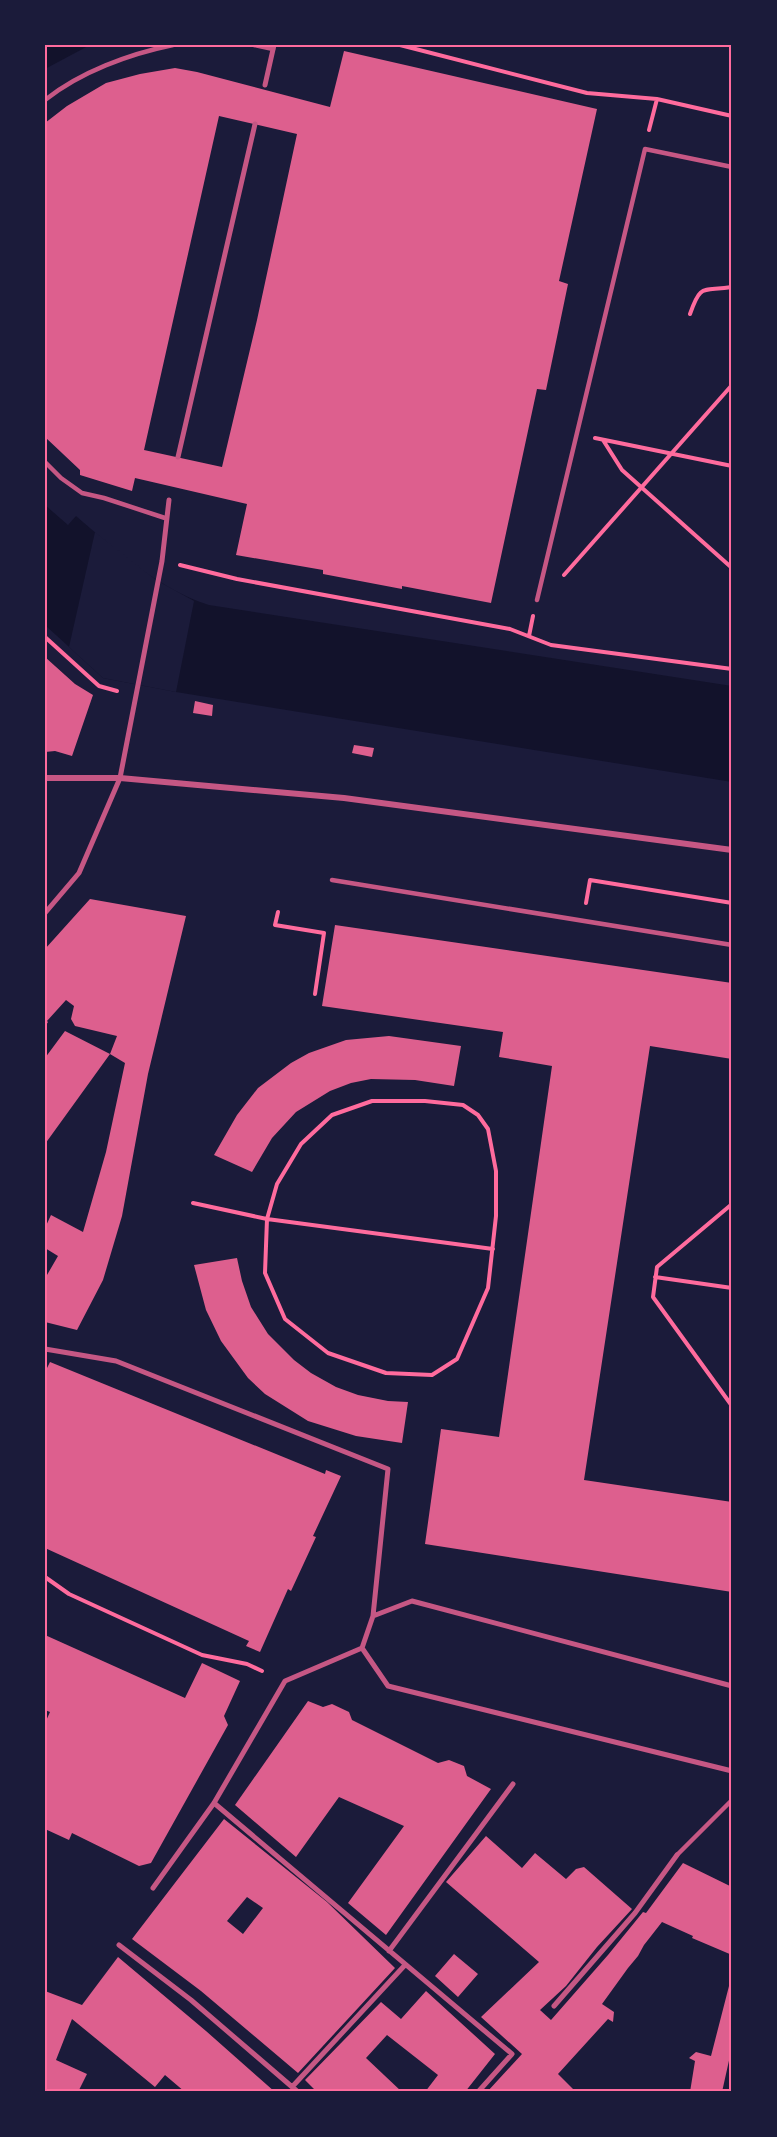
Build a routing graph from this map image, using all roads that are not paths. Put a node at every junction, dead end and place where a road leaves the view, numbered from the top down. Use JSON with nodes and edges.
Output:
{"nodes":[{"id":1,"x":172,"y":45,"type":"edge"},
{"id":2,"x":254,"y":45,"type":"edge"},
{"id":3,"x":274,"y":47,"type":"edge"},
{"id":4,"x":265,"y":85,"type":"dead end"},
{"id":5,"x":45,"y":100,"type":"edge"},
{"id":6,"x":255,"y":124,"type":"dead end"},
{"id":7,"x":252,"y":137,"type":"dead end"},
{"id":8,"x":732,"y":167,"type":"edge"},
{"id":9,"x":45,"y":462,"type":"edge"},
{"id":10,"x":169,"y":500,"type":"dead end"},
{"id":11,"x":165,"y":518,"type":"junction"},
{"id":12,"x":537,"y":600,"type":"dead end"},
{"id":13,"x":45,"y":778,"type":"edge"},
{"id":14,"x":120,"y":778,"type":"junction"},
{"id":15,"x":732,"y":850,"type":"edge"},
{"id":16,"x":333,"y":880,"type":"dead end"},
{"id":17,"x":45,"y":913,"type":"edge"},
{"id":18,"x":732,"y":945,"type":"edge"},
{"id":19,"x":45,"y":1349,"type":"edge"},
{"id":20,"x":373,"y":1616,"type":"junction"},
{"id":21,"x":362,"y":1647,"type":"junction"},
{"id":22,"x":732,"y":1686,"type":"edge"},
{"id":23,"x":732,"y":1771,"type":"edge"},
{"id":24,"x":513,"y":1784,"type":"dead end"},
{"id":25,"x":732,"y":1800,"type":"edge"},
{"id":26,"x":214,"y":1803,"type":"junction"},
{"id":27,"x":677,"y":1855,"type":"joint"},
{"id":28,"x":153,"y":1888,"type":"dead end"},
{"id":29,"x":119,"y":1945,"type":"dead end"},
{"id":30,"x":388,"y":1951,"type":"junction"},
{"id":31,"x":405,"y":1965,"type":"junction"},
{"id":32,"x":554,"y":2006,"type":"dead end"},
{"id":33,"x":292,"y":2086,"type":"junction"},
{"id":34,"x":298,"y":2092,"type":"edge"},
{"id":35,"x":478,"y":2092,"type":"edge"}],
"edges":[{"from":1,"to":5,"type":"lane"},
{"from":2,"to":3,"type":"lane"},
{"from":3,"to":4,"type":"street"},
{"from":6,"to":7,"type":"street"},
{"from":8,"to":12,"type":"lane"},
{"from":9,"to":11,"type":"lane"},
{"from":10,"to":11,"type":"street"},
{"from":11,"to":14,"type":"street"},
{"from":13,"to":14,"type":"street"},
{"from":14,"to":15,"type":"street"},
{"from":14,"to":17,"type":"street"},
{"from":16,"to":18,"type":"lane"},
{"from":19,"to":20,"type":"street"},
{"from":20,"to":21,"type":"street"},
{"from":20,"to":22,"type":"street"},
{"from":21,"to":23,"type":"street"},
{"from":21,"to":26,"type":"street"},
{"from":24,"to":30,"type":"street"},
{"from":25,"to":27,"type":"lane"},
{"from":26,"to":28,"type":"street"},
{"from":26,"to":30,"type":"street"},
{"from":27,"to":32,"type":"street"},
{"from":29,"to":33,"type":"street"},
{"from":30,"to":31,"type":"street"},
{"from":31,"to":33,"type":"street"},
{"from":31,"to":35,"type":"street"},
{"from":33,"to":34,"type":"street"}]}
